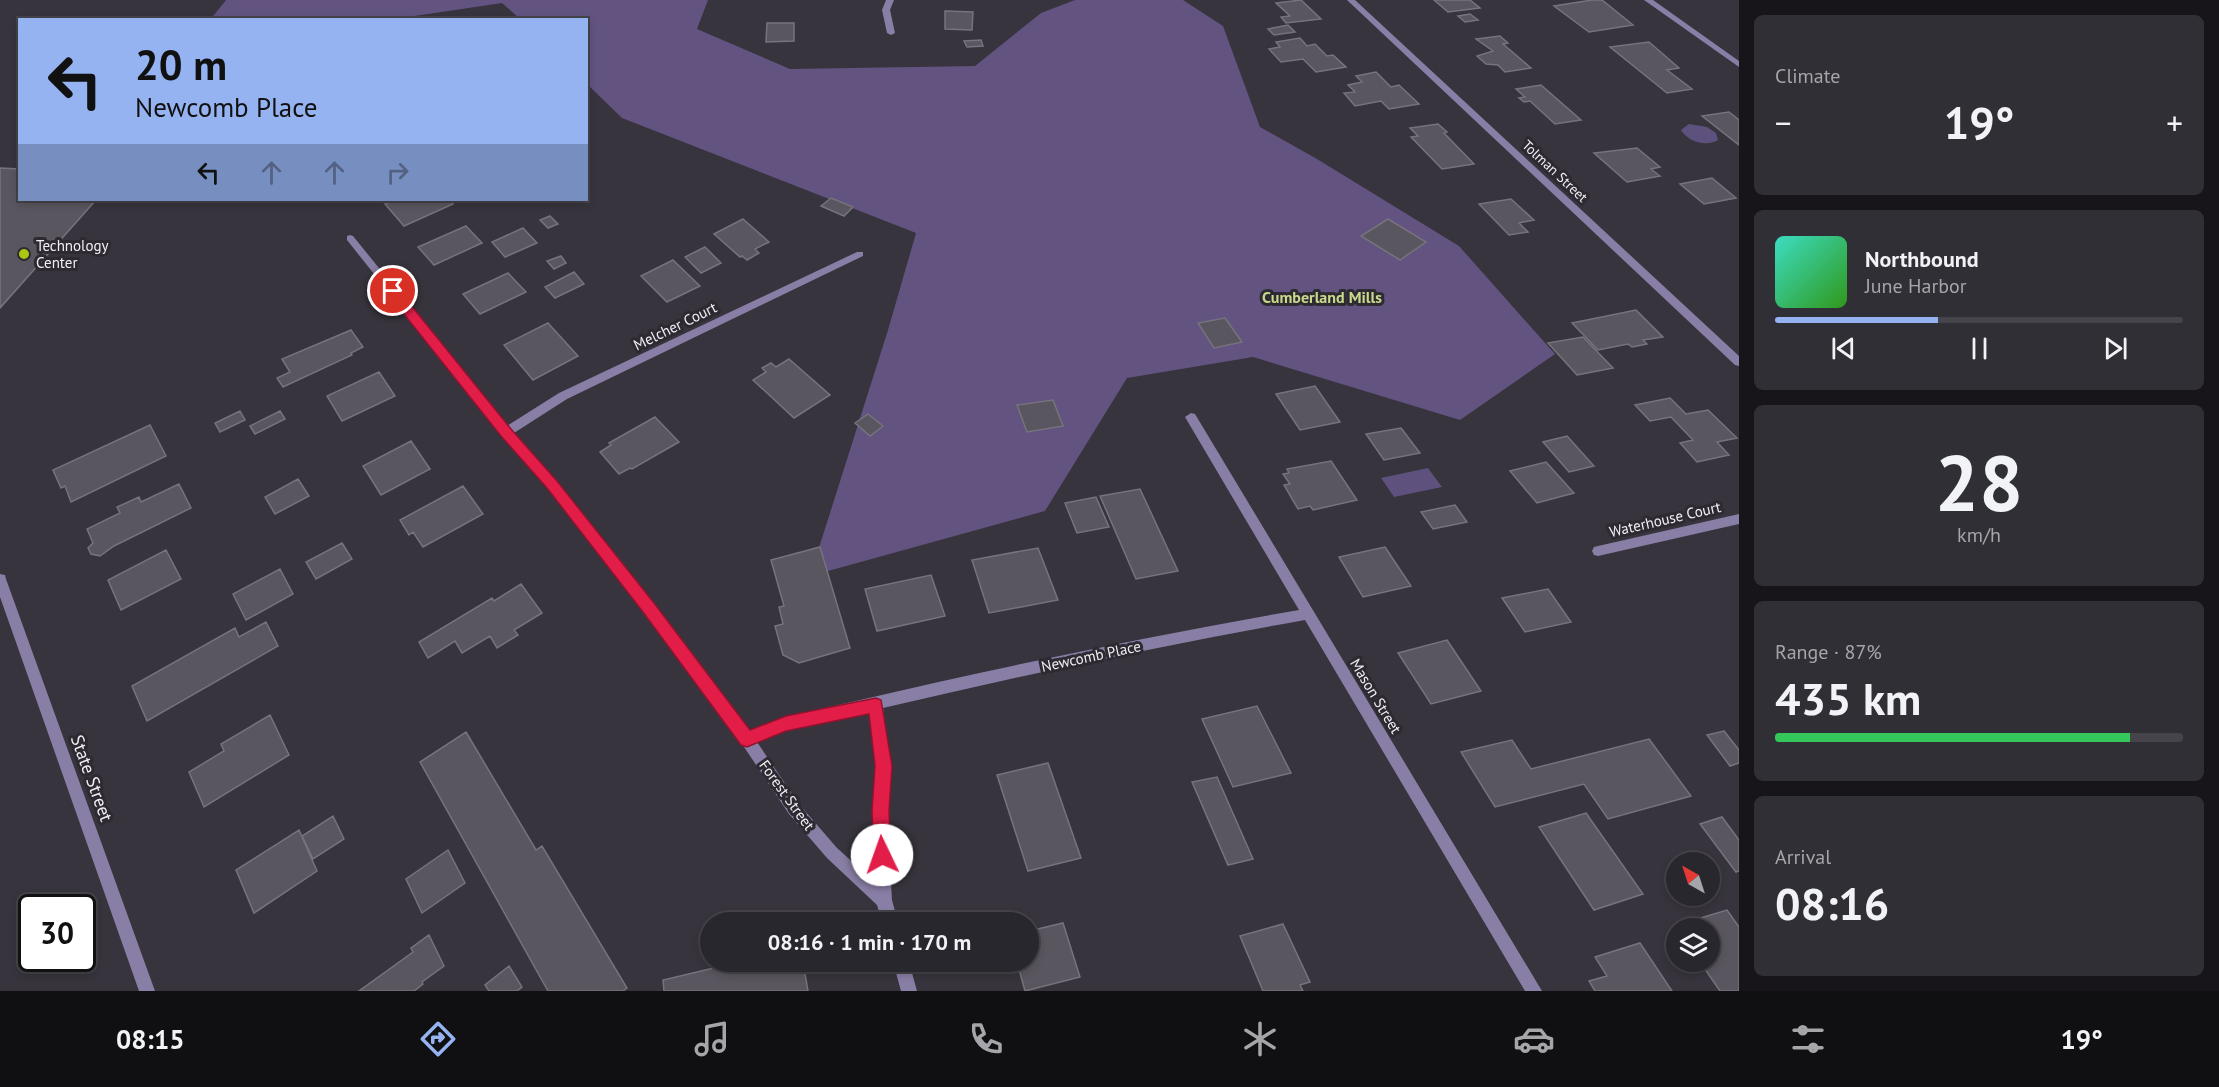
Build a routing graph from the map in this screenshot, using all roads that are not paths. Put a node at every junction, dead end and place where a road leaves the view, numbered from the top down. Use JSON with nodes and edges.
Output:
{"nodes":[{"id":1,"x":890,"y":0,"type":"edge"},
{"id":2,"x":1351,"y":0,"type":"edge"},
{"id":3,"x":1648,"y":0,"type":"edge"},
{"id":4,"x":891,"y":33,"type":"dead end"},
{"id":5,"x":1739,"y":65,"type":"edge"},
{"id":6,"x":350,"y":238,"type":"dead end"},
{"id":7,"x":860,"y":254,"type":"dead end"},
{"id":8,"x":1739,"y":362,"type":"edge"},
{"id":9,"x":1191,"y":417,"type":"dead end"},
{"id":10,"x":506,"y":432,"type":"junction"},
{"id":11,"x":1739,"y":519,"type":"edge"},
{"id":12,"x":1598,"y":551,"type":"dead end"},
{"id":13,"x":0,"y":579,"type":"edge"},
{"id":14,"x":1308,"y":614,"type":"junction"},
{"id":15,"x":876,"y":705,"type":"junction"},
{"id":16,"x":747,"y":739,"type":"junction"},
{"id":17,"x":884,"y":900,"type":"junction"},
{"id":18,"x":887,"y":912,"type":"edge"},
{"id":19,"x":904,"y":972,"type":"edge"},
{"id":20,"x":147,"y":991,"type":"edge"},
{"id":21,"x":909,"y":991,"type":"edge"},
{"id":22,"x":1534,"y":991,"type":"edge"}],
"edges":[{"from":1,"to":4,"type":"street"},
{"from":2,"to":8,"type":"street","name":"Tolman Street"},
{"from":3,"to":5,"type":"street"},
{"from":6,"to":10,"type":"street","name":"Forest Street"},
{"from":7,"to":10,"type":"street","name":"Melcher Court"},
{"from":9,"to":14,"type":"street","name":"Mason Street"},
{"from":10,"to":16,"type":"street","name":"Forest Street"},
{"from":11,"to":12,"type":"street","name":"Waterhouse Court"},
{"from":13,"to":20,"type":"street","name":"State Street"},
{"from":14,"to":15,"type":"street","name":"Newcomb Place"},
{"from":14,"to":22,"type":"street","name":"Mason Street"},
{"from":15,"to":16,"type":"street","name":"Newcomb Place"},
{"from":15,"to":17,"type":"street"},
{"from":16,"to":17,"type":"street","name":"Forest Street"},
{"from":17,"to":18,"type":"street"},
{"from":19,"to":21,"type":"street"}]}
